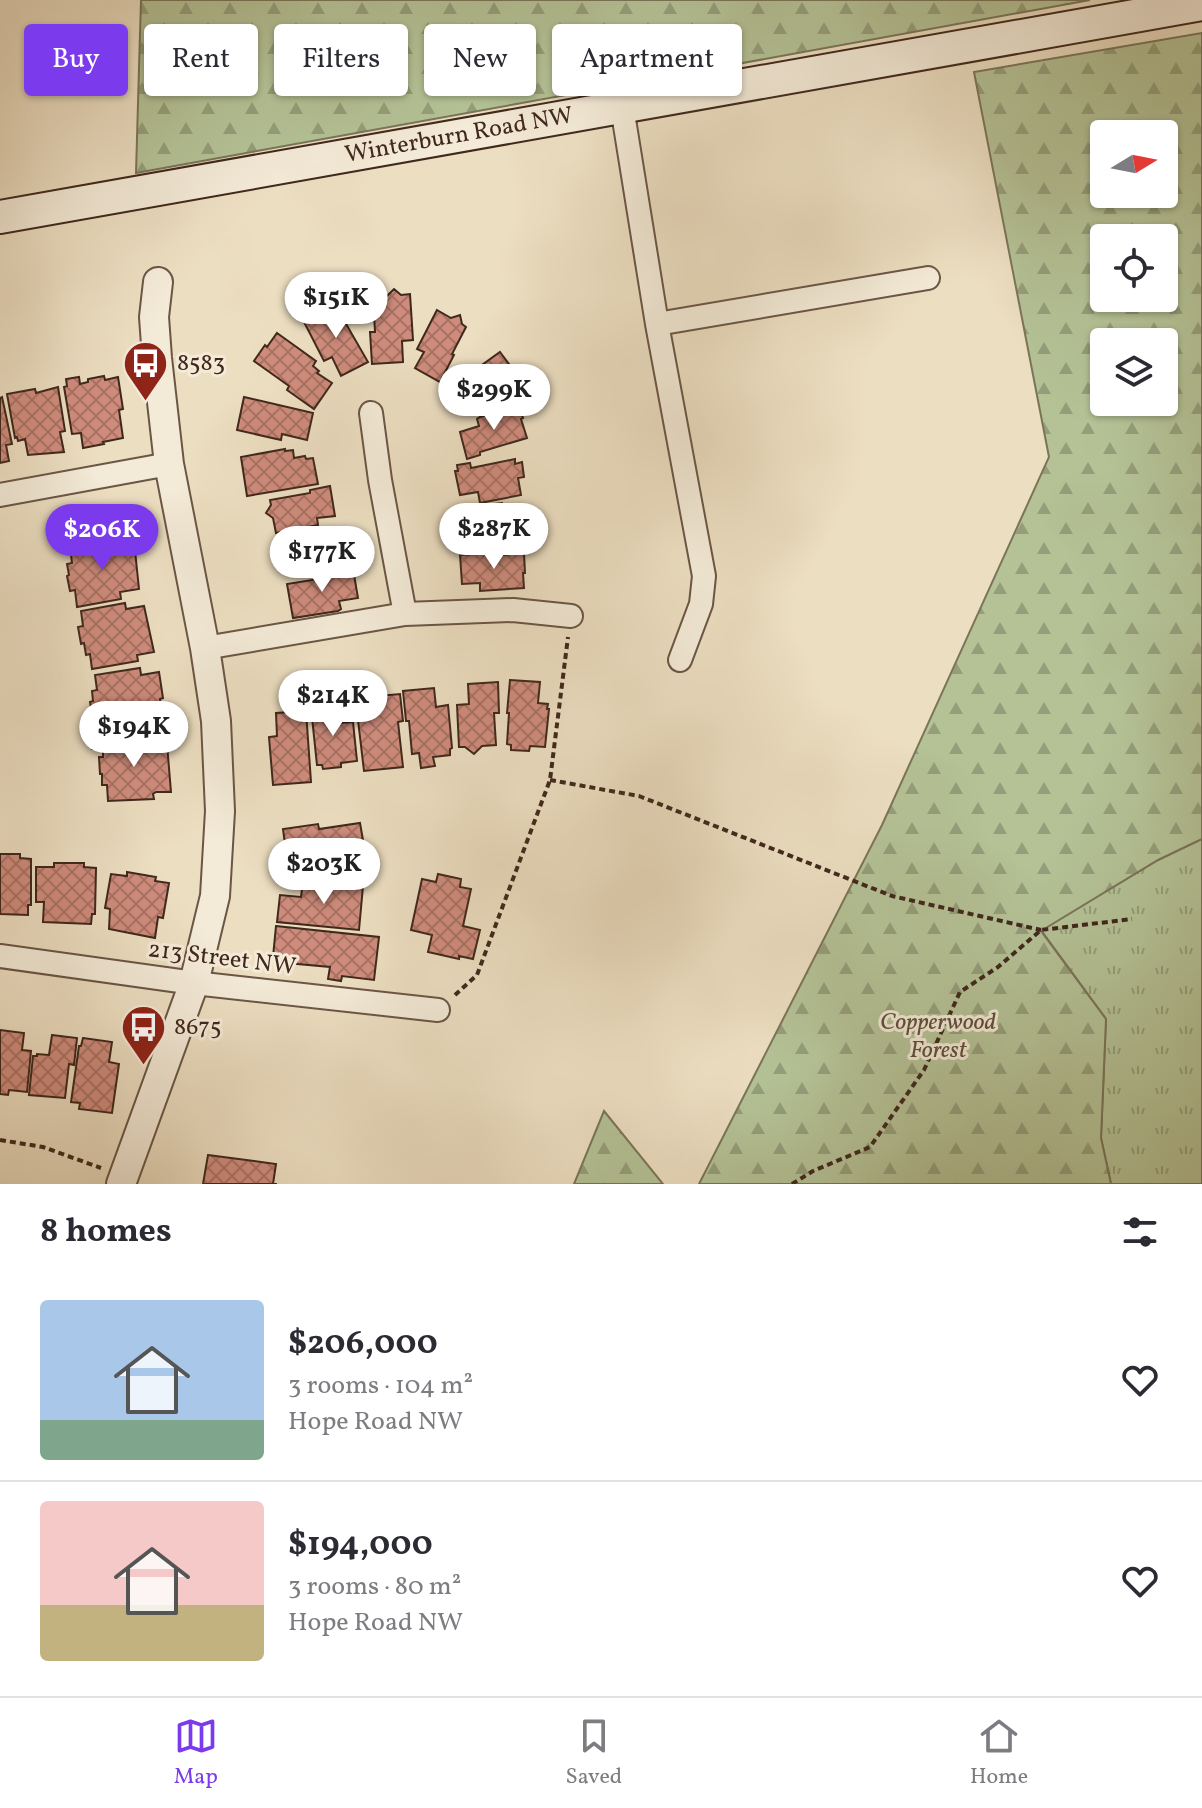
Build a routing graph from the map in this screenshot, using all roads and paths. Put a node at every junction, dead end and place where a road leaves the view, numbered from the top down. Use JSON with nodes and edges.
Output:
{"nodes":[{"id":1,"x":1202,"y":4,"type":"edge"},
{"id":2,"x":622,"y":107,"type":"junction"},
{"id":3,"x":0,"y":217,"type":"edge"},
{"id":4,"x":928,"y":278,"type":"dead end"},
{"id":5,"x":158,"y":282,"type":"dead end"},
{"id":6,"x":657,"y":324,"type":"junction"},
{"id":7,"x":371,"y":413,"type":"dead end"},
{"id":8,"x":169,"y":464,"type":"junction"},
{"id":9,"x":0,"y":495,"type":"edge"},
{"id":10,"x":405,"y":614,"type":"junction"},
{"id":11,"x":571,"y":616,"type":"joint"},
{"id":12,"x":205,"y":648,"type":"junction"},
{"id":13,"x":680,"y":660,"type":"dead end"},
{"id":14,"x":550,"y":780,"type":"junction"},
{"id":15,"x":1132,"y":919,"type":"dead end"},
{"id":16,"x":1041,"y":930,"type":"junction"},
{"id":17,"x":0,"y":956,"type":"edge"},
{"id":18,"x":194,"y":983,"type":"junction"},
{"id":19,"x":438,"y":1010,"type":"joint"},
{"id":20,"x":0,"y":1140,"type":"edge"},
{"id":21,"x":122,"y":1180,"type":"edge"},
{"id":22,"x":792,"y":1184,"type":"edge"}],
"edges":[{"from":1,"to":2,"type":"main road","name":"Winterburn Road NW"},
{"from":2,"to":3,"type":"main road","name":"Winterburn Road NW"},
{"from":2,"to":6,"type":"street"},
{"from":4,"to":6,"type":"street"},
{"from":5,"to":8,"type":"street"},
{"from":6,"to":13,"type":"street"},
{"from":7,"to":10,"type":"street"},
{"from":8,"to":9,"type":"street"},
{"from":8,"to":12,"type":"street"},
{"from":10,"to":11,"type":"street"},
{"from":10,"to":12,"type":"street"},
{"from":11,"to":14,"type":"path"},
{"from":12,"to":18,"type":"street"},
{"from":14,"to":16,"type":"path"},
{"from":14,"to":19,"type":"path"},
{"from":15,"to":16,"type":"path"},
{"from":16,"to":22,"type":"path"},
{"from":17,"to":18,"type":"street","name":"213 Street NW"},
{"from":18,"to":19,"type":"street","name":"213 Street NW"},
{"from":18,"to":21,"type":"street"},
{"from":20,"to":21,"type":"path"}]}
